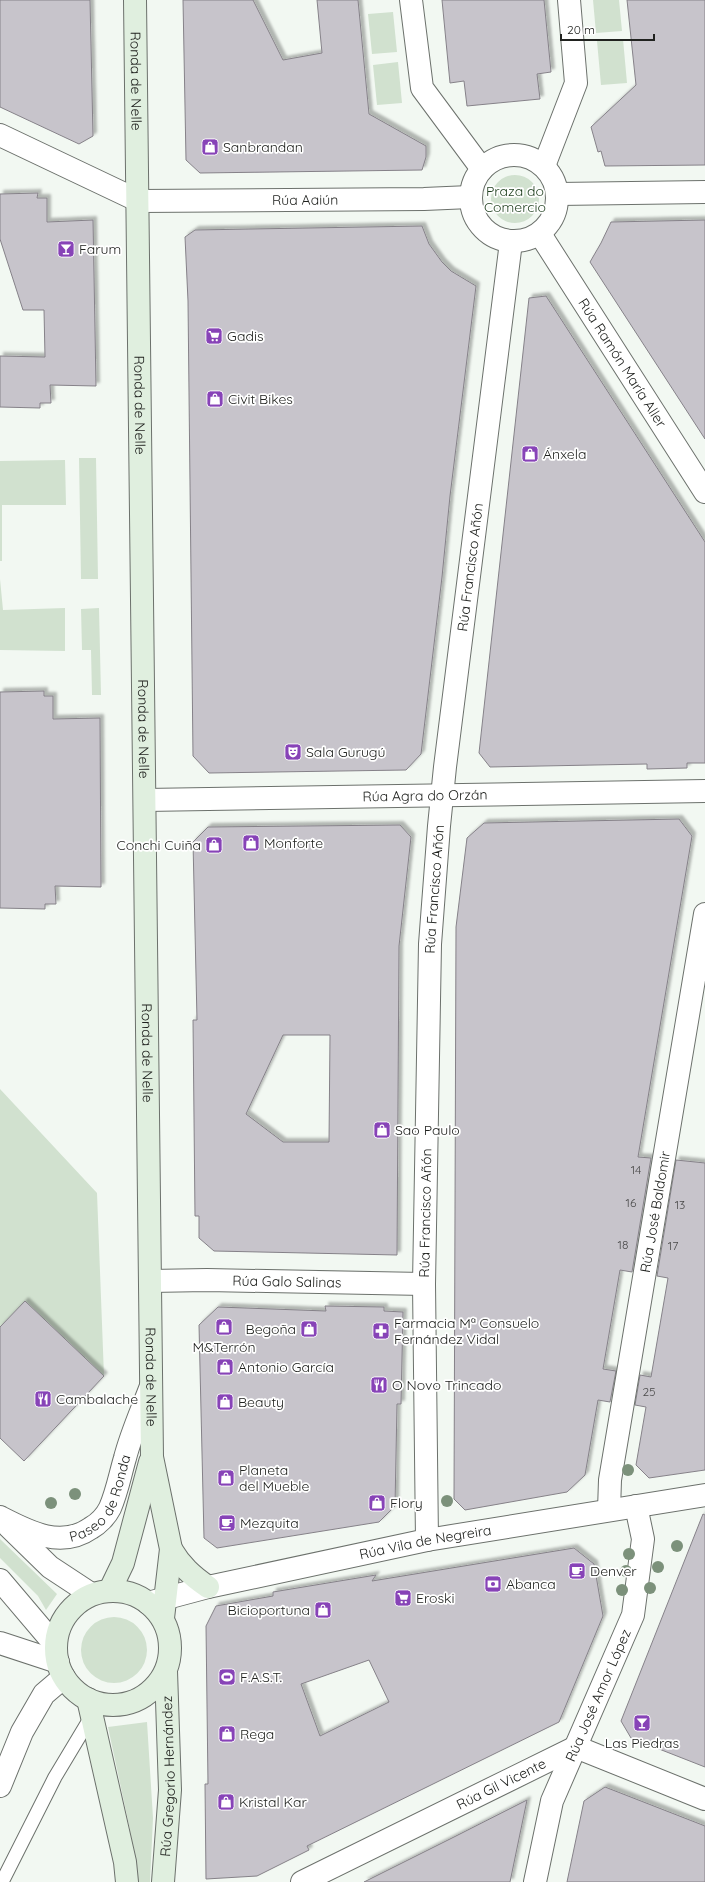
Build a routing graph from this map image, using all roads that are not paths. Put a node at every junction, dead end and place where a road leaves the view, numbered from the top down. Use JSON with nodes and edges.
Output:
{"nodes":[{"id":1,"x":135,"y":0,"type":"edge"},
{"id":2,"x":411,"y":0,"type":"edge"},
{"id":3,"x":569,"y":0,"type":"edge"},
{"id":4,"x":0,"y":135,"type":"edge"},
{"id":5,"x":544,"y":166,"type":"junction"},
{"id":6,"x":482,"y":169,"type":"junction"},
{"id":7,"x":705,"y":192,"type":"edge"},
{"id":8,"x":558,"y":194,"type":"junction"},
{"id":9,"x":470,"y":197,"type":"junction"},
{"id":10,"x":139,"y":201,"type":"junction"},
{"id":11,"x":540,"y":234,"type":"junction"},
{"id":12,"x":511,"y":242,"type":"junction"},
{"id":13,"x":705,"y":492,"type":"edge"},
{"id":14,"x":705,"y":791,"type":"edge"},
{"id":15,"x":442,"y":795,"type":"junction"},
{"id":16,"x":145,"y":800,"type":"junction"},
{"id":17,"x":705,"y":914,"type":"edge"},
{"id":18,"x":150,"y":1281,"type":"junction"},
{"id":19,"x":424,"y":1284,"type":"junction"},
{"id":20,"x":151,"y":1385,"type":"junction"},
{"id":21,"x":152,"y":1457,"type":"junction"},
{"id":22,"x":705,"y":1496,"type":"edge"},
{"id":23,"x":636,"y":1506,"type":"junction"},
{"id":24,"x":609,"y":1510,"type":"junction"},
{"id":25,"x":0,"y":1517,"type":"edge"},
{"id":26,"x":427,"y":1540,"type":"junction"},
{"id":27,"x":170,"y":1549,"type":"junction"},
{"id":28,"x":0,"y":1580,"type":"edge"},
{"id":29,"x":208,"y":1587,"type":"junction"},
{"id":30,"x":101,"y":1592,"type":"junction"},
{"id":31,"x":158,"y":1606,"type":"junction"},
{"id":32,"x":0,"y":1643,"type":"edge"},
{"id":33,"x":59,"y":1662,"type":"junction"},
{"id":34,"x":166,"y":1671,"type":"junction"},
{"id":35,"x":90,"y":1708,"type":"junction"},
{"id":36,"x":576,"y":1748,"type":"junction"},
{"id":37,"x":0,"y":1786,"type":"edge"},
{"id":38,"x":705,"y":1798,"type":"edge"},
{"id":39,"x":2,"y":1882,"type":"edge"},
{"id":40,"x":127,"y":1882,"type":"edge"},
{"id":41,"x":163,"y":1882,"type":"edge"},
{"id":42,"x":302,"y":1882,"type":"edge"},
{"id":43,"x":535,"y":1882,"type":"edge"}],
"edges":[{"from":1,"to":10,"type":"street","name":"Ronda de Nelle"},
{"from":2,"to":6,"type":"street"},
{"from":3,"to":5,"type":"street"},
{"from":4,"to":10,"type":"street"},
{"from":5,"to":6,"type":"street"},
{"from":5,"to":8,"type":"street"},
{"from":6,"to":9,"type":"street"},
{"from":7,"to":8,"type":"street"},
{"from":8,"to":11,"type":"street"},
{"from":9,"to":10,"type":"street","name":"Rúa Aaiún"},
{"from":9,"to":12,"type":"street"},
{"from":10,"to":16,"type":"street","name":"Ronda de Nelle"},
{"from":11,"to":12,"type":"street"},
{"from":11,"to":13,"type":"street","name":"Rúa Ramón María Aller"},
{"from":12,"to":15,"type":"street","name":"Rúa Francisco Añón"},
{"from":14,"to":15,"type":"street","name":"Rúa Agra do Orzán"},
{"from":15,"to":16,"type":"street","name":"Rúa Agra do Orzán"},
{"from":15,"to":19,"type":"street","name":"Rúa Francisco Añón"},
{"from":16,"to":18,"type":"street","name":"Ronda de Nelle"},
{"from":17,"to":24,"type":"street","name":"Rúa José Baldomir"},
{"from":18,"to":19,"type":"street","name":"Rúa Galo Salinas"},
{"from":18,"to":20,"type":"street","name":"Ronda de Nelle"},
{"from":19,"to":26,"type":"street","name":"Rúa Francisco Añón"},
{"from":20,"to":21,"type":"street","name":"Ronda de Nelle"},
{"from":20,"to":25,"type":"street","name":"Paseo de Ronda"},
{"from":21,"to":27,"type":"street","name":"Ronda de Nelle"},
{"from":21,"to":30,"type":"street","name":"Ronda de Nelle"},
{"from":22,"to":23,"type":"street","name":"Rúa Vila de Negreira"},
{"from":23,"to":24,"type":"street","name":"Rúa Vila de Negreira"},
{"from":23,"to":36,"type":"street","name":"Rúa José Amor López"},
{"from":24,"to":26,"type":"street","name":"Rúa Vila de Negreira"},
{"from":25,"to":30,"type":"street","name":"Paseo de Ronda"},
{"from":26,"to":29,"type":"street","name":"Rúa Vila de Negreira"},
{"from":27,"to":29,"type":"street"},
{"from":27,"to":31,"type":"street","name":"Ronda de Nelle"},
{"from":28,"to":33,"type":"street"},
{"from":29,"to":31,"type":"street","name":"Rúa Vila de Negreira"},
{"from":30,"to":31,"type":"street"},
{"from":30,"to":33,"type":"street"},
{"from":31,"to":34,"type":"street"},
{"from":32,"to":33,"type":"street"},
{"from":33,"to":35,"type":"street"},
{"from":33,"to":37,"type":"street"},
{"from":34,"to":35,"type":"street"},
{"from":34,"to":41,"type":"street","name":"Rúa Gregorio Hernández"},
{"from":35,"to":39,"type":"lane"},
{"from":35,"to":40,"type":"street"},
{"from":36,"to":38,"type":"street"},
{"from":36,"to":42,"type":"street","name":"Rúa Gil Vicente"},
{"from":36,"to":43,"type":"street","name":"Rúa José Amor López"}]}
